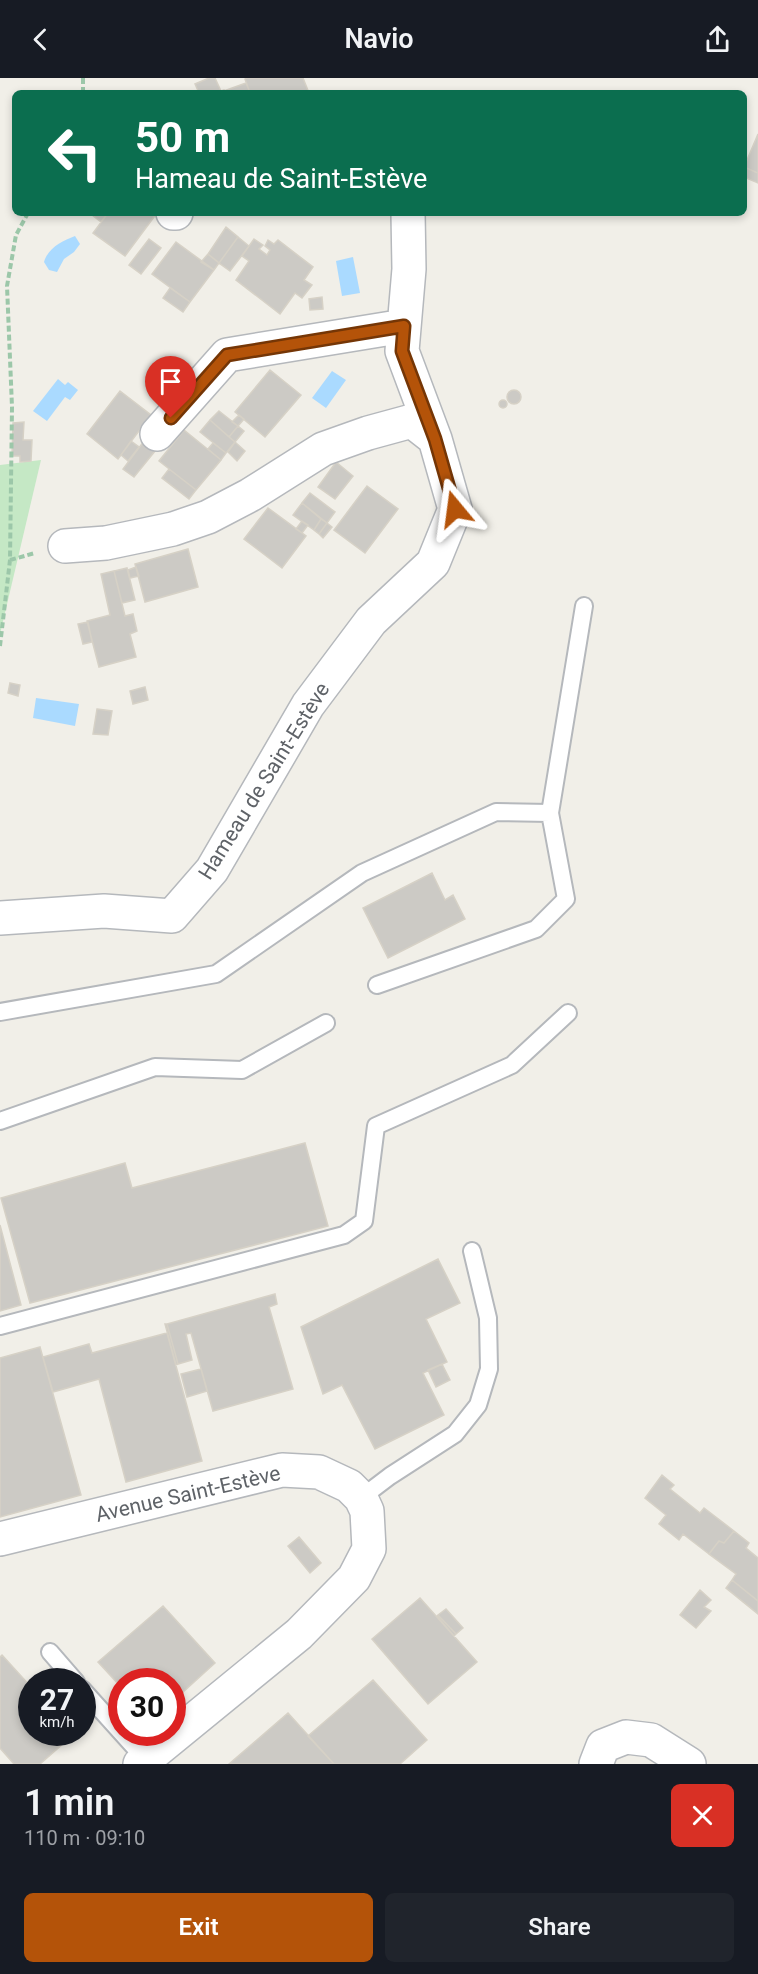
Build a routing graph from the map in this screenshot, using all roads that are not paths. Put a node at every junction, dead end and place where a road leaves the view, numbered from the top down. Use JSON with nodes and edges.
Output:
{"nodes":[{"id":1,"x":408,"y":216,"type":"edge"},
{"id":2,"x":404,"y":326,"type":"junction"},
{"id":3,"x":157,"y":434,"type":"dead end"},
{"id":4,"x":435,"y":439,"type":"junction"},
{"id":5,"x":65,"y":546,"type":"dead end"},
{"id":6,"x":584,"y":606,"type":"dead end"},
{"id":7,"x":550,"y":813,"type":"junction"},
{"id":8,"x":0,"y":918,"type":"edge"},
{"id":9,"x":378,"y":985,"type":"dead end"},
{"id":10,"x":0,"y":1012,"type":"edge"},
{"id":11,"x":568,"y":1013,"type":"dead end"},
{"id":12,"x":326,"y":1023,"type":"dead end"},
{"id":13,"x":0,"y":1121,"type":"edge"},
{"id":14,"x":472,"y":1251,"type":"dead end"},
{"id":15,"x":0,"y":1326,"type":"edge"},
{"id":16,"x":362,"y":1498,"type":"junction"},
{"id":17,"x":0,"y":1539,"type":"edge"},
{"id":18,"x":50,"y":1652,"type":"dead end"},
{"id":19,"x":64,"y":1668,"type":"edge"},
{"id":20,"x":96,"y":1706,"type":"edge"},
{"id":21,"x":143,"y":1762,"type":"edge"},
{"id":22,"x":597,"y":1764,"type":"edge"},
{"id":23,"x":689,"y":1764,"type":"edge"}],
"edges":[{"from":1,"to":2,"type":"street","name":"Hameau de Saint-Estève"},
{"from":2,"to":3,"type":"street"},
{"from":2,"to":4,"type":"street","name":"Hameau de Saint-Estève"},
{"from":4,"to":5,"type":"street"},
{"from":4,"to":8,"type":"street","name":"Hameau de Saint-Estève"},
{"from":6,"to":7,"type":"lane"},
{"from":7,"to":9,"type":"lane"},
{"from":7,"to":10,"type":"lane"},
{"from":11,"to":15,"type":"lane"},
{"from":12,"to":13,"type":"lane"},
{"from":14,"to":16,"type":"lane"},
{"from":16,"to":17,"type":"street","name":"Avenue Saint-Estève"},
{"from":16,"to":21,"type":"street"},
{"from":18,"to":19,"type":"lane"},
{"from":20,"to":21,"type":"lane"},
{"from":22,"to":23,"type":"street"}]}
